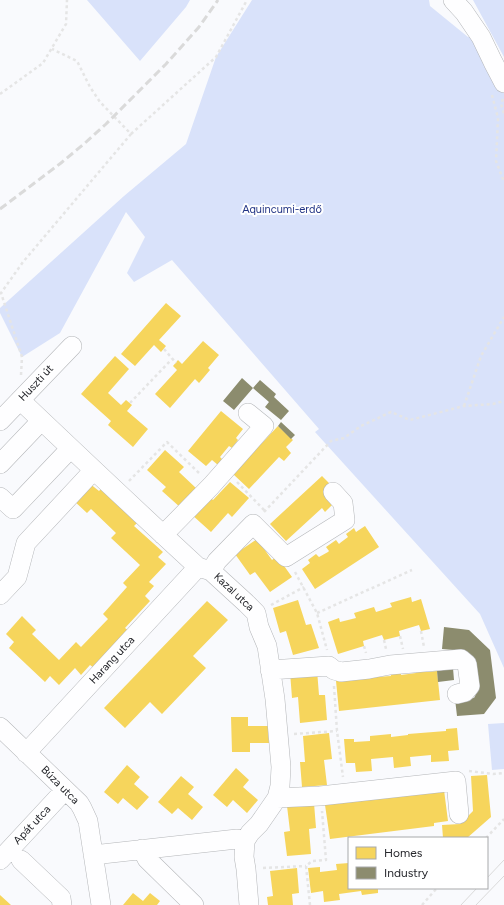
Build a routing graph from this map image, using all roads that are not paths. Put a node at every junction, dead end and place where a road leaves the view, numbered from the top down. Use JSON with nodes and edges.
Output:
{"nodes":[{"id":1,"x":453,"y":0,"type":"edge"},
{"id":2,"x":497,"y":86,"type":"edge"},
{"id":3,"x":72,"y":346,"type":"dead end"},
{"id":4,"x":20,"y":400,"type":"junction"},
{"id":5,"x":248,"y":413,"type":"dead end"},
{"id":6,"x":0,"y":421,"type":"edge"},
{"id":7,"x":41,"y":421,"type":"junction"},
{"id":8,"x":70,"y":449,"type":"junction"},
{"id":9,"x":0,"y":464,"type":"edge"},
{"id":10,"x":93,"y":471,"type":"junction"},
{"id":11,"x":333,"y":492,"type":"dead end"},
{"id":12,"x":0,"y":497,"type":"edge"},
{"id":13,"x":162,"y":535,"type":"junction"},
{"id":14,"x":204,"y":569,"type":"junction"},
{"id":15,"x":0,"y":595,"type":"edge"},
{"id":16,"x":270,"y":670,"type":"junction"},
{"id":17,"x":457,"y":694,"type":"dead end"},
{"id":18,"x":0,"y":727,"type":"edge"},
{"id":19,"x":26,"y":753,"type":"junction"},
{"id":20,"x":65,"y":790,"type":"junction"},
{"id":21,"x":277,"y":798,"type":"junction"},
{"id":22,"x":459,"y":814,"type":"dead end"},
{"id":23,"x":245,"y":841,"type":"junction"},
{"id":24,"x":142,"y":849,"type":"junction"},
{"id":25,"x":93,"y":855,"type":"junction"},
{"id":26,"x":0,"y":860,"type":"edge"},
{"id":27,"x":21,"y":860,"type":"dead end"},
{"id":28,"x":62,"y":905,"type":"edge"},
{"id":29,"x":101,"y":905,"type":"edge"},
{"id":30,"x":194,"y":905,"type":"edge"},
{"id":31,"x":249,"y":905,"type":"edge"}],
"edges":[{"from":1,"to":2,"type":"street"},
{"from":3,"to":4,"type":"street","name":"Huszti út"},
{"from":4,"to":6,"type":"street","name":"Huszti út"},
{"from":4,"to":7,"type":"street","name":"Kazal utca"},
{"from":5,"to":13,"type":"street"},
{"from":7,"to":8,"type":"street","name":"Kazal utca"},
{"from":7,"to":9,"type":"street"},
{"from":8,"to":10,"type":"street","name":"Kazal utca"},
{"from":8,"to":12,"type":"street"},
{"from":10,"to":13,"type":"street","name":"Kazal utca"},
{"from":10,"to":15,"type":"street"},
{"from":11,"to":14,"type":"street","name":"Harang utca"},
{"from":13,"to":14,"type":"street","name":"Kazal utca"},
{"from":14,"to":16,"type":"street","name":"Kazal utca"},
{"from":14,"to":19,"type":"street","name":"Harang utca"},
{"from":16,"to":17,"type":"street"},
{"from":16,"to":21,"type":"street","name":"Kazal utca"},
{"from":18,"to":19,"type":"street","name":"Búza utca"},
{"from":19,"to":20,"type":"street","name":"Búza utca"},
{"from":20,"to":25,"type":"street","name":"Búza utca"},
{"from":20,"to":26,"type":"street","name":"Apát utca"},
{"from":21,"to":22,"type":"street"},
{"from":21,"to":23,"type":"street","name":"Kazal utca"},
{"from":23,"to":24,"type":"street"},
{"from":23,"to":31,"type":"street"},
{"from":24,"to":25,"type":"street"},
{"from":24,"to":30,"type":"street"},
{"from":25,"to":29,"type":"street","name":"Búza utca"},
{"from":27,"to":28,"type":"street"}]}
